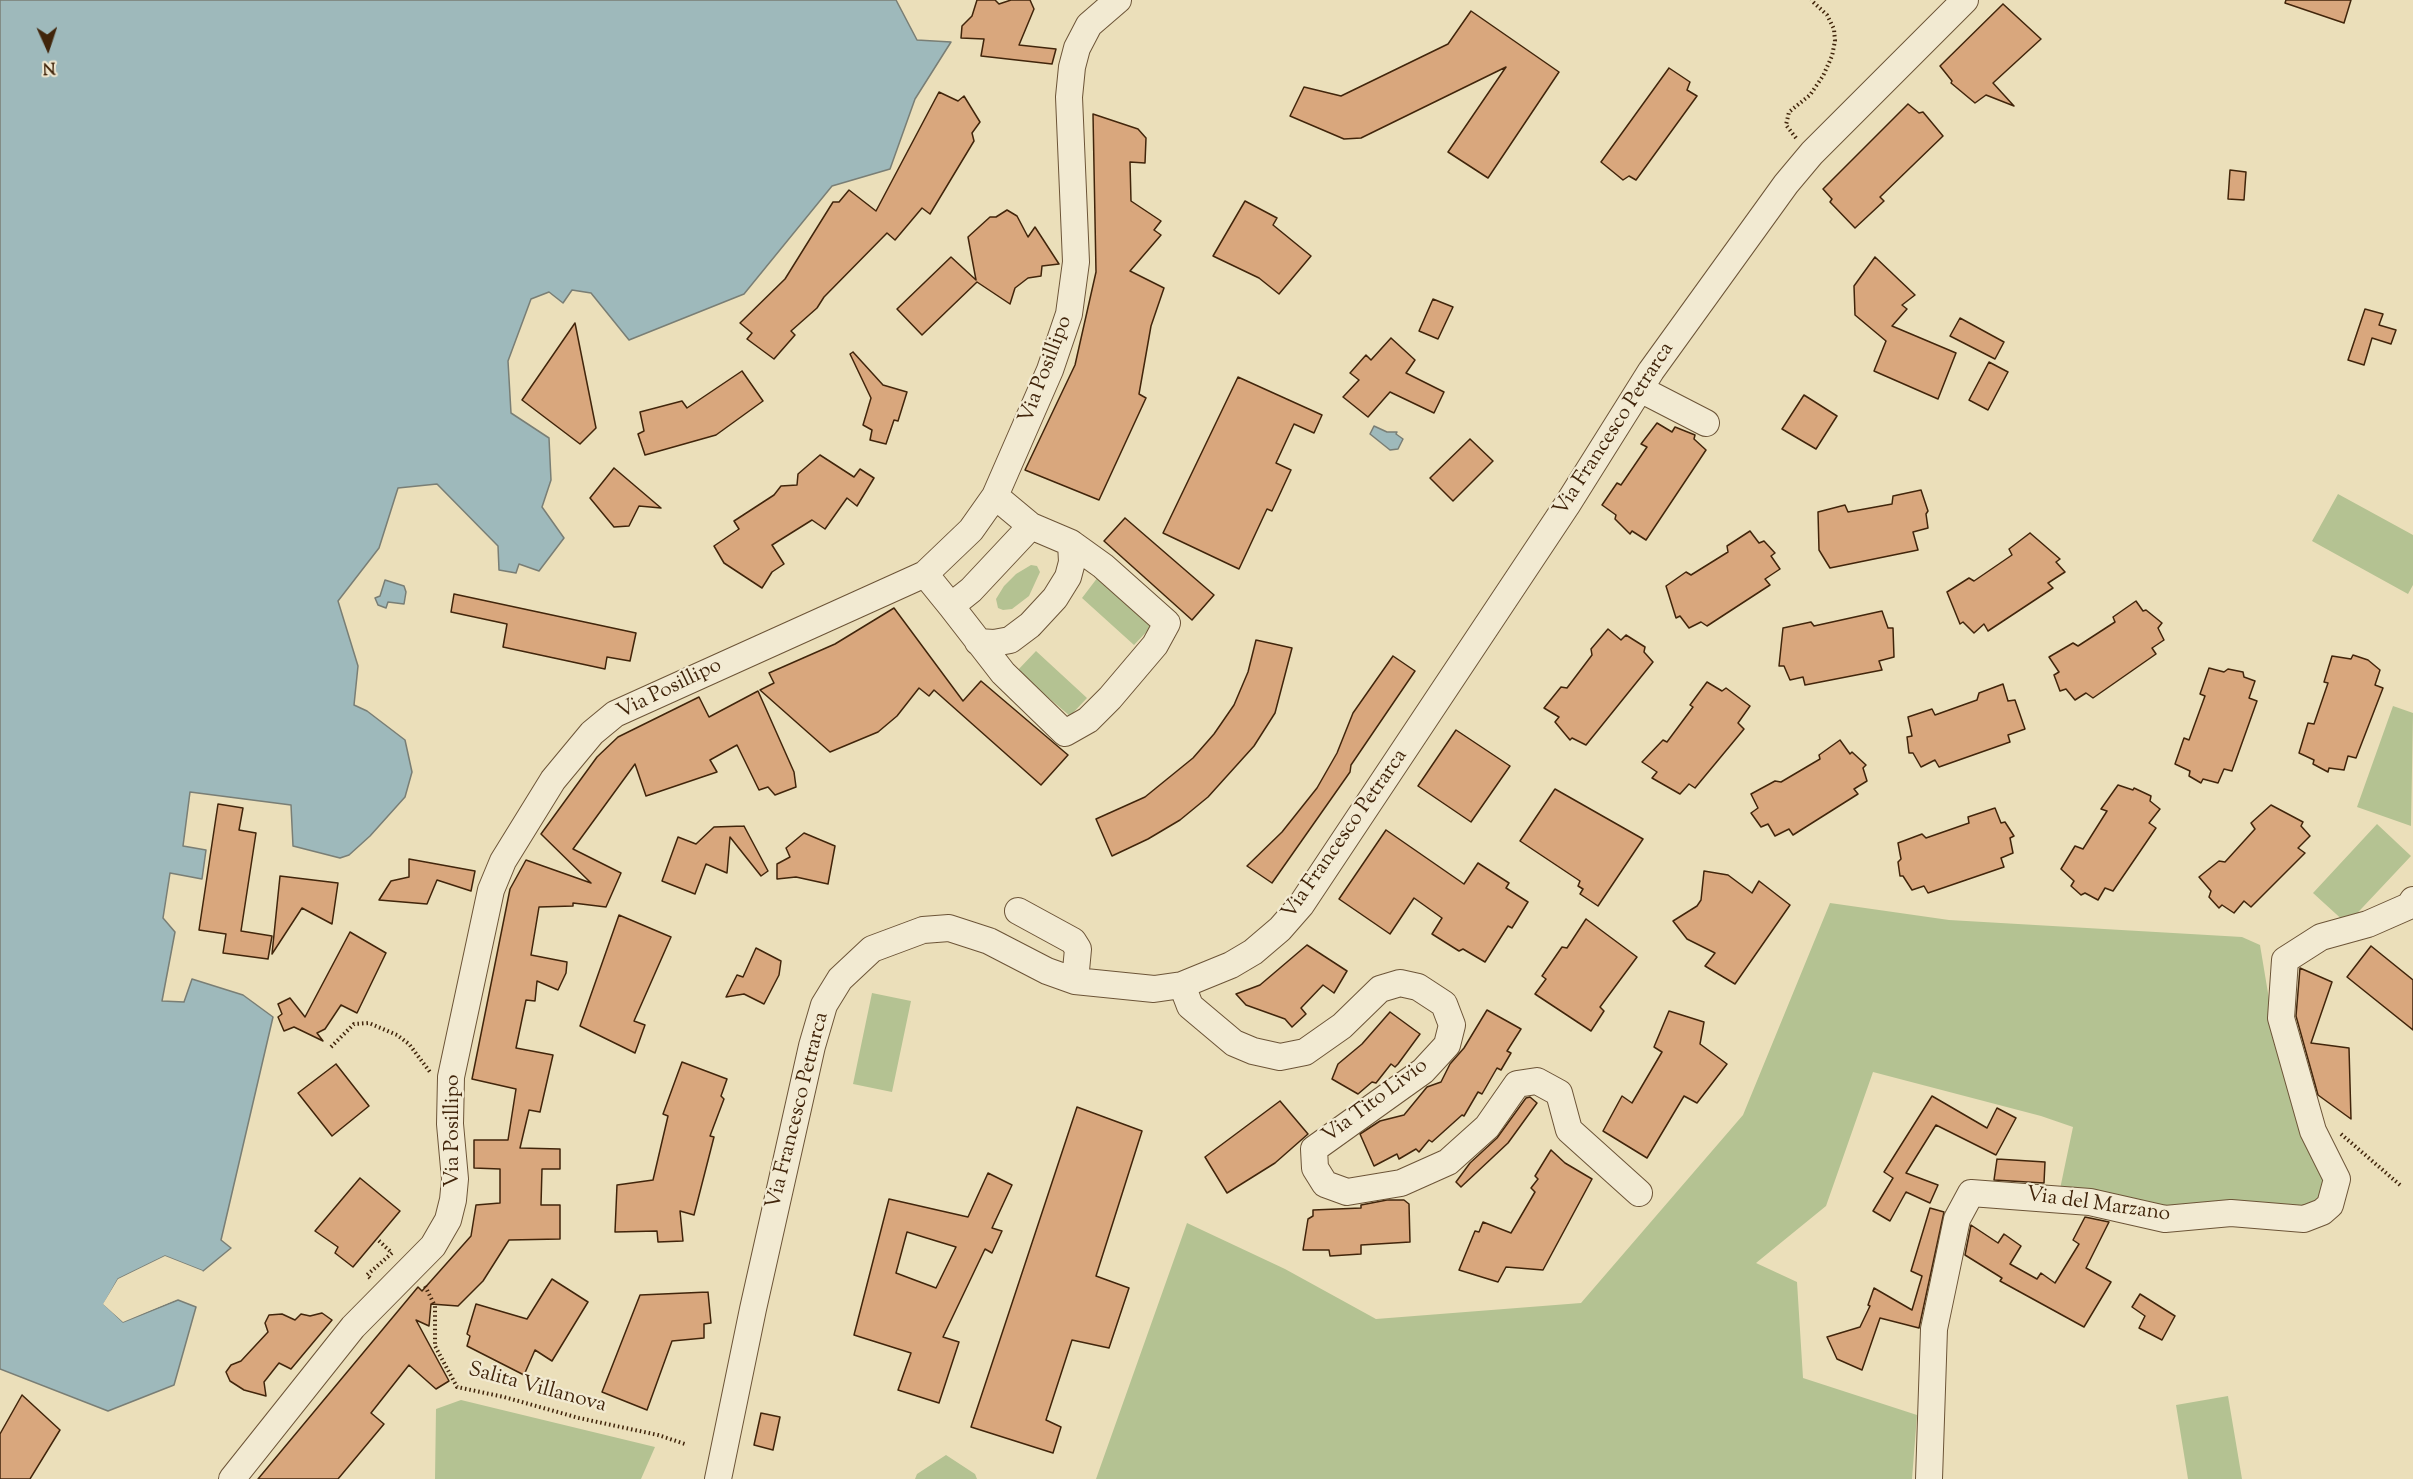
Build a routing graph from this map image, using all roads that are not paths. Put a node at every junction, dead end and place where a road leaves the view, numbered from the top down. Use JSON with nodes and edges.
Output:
{"nodes":[{"id":1,"x":1118,"y":0,"type":"edge"},
{"id":2,"x":1965,"y":0,"type":"edge"},
{"id":3,"x":1640,"y":389,"type":"junction"},
{"id":4,"x":1706,"y":423,"type":"dead end"},
{"id":5,"x":994,"y":496,"type":"junction"},
{"id":6,"x":1031,"y":526,"type":"junction"},
{"id":7,"x":1071,"y":543,"type":"junction"},
{"id":8,"x":925,"y":574,"type":"junction"},
{"id":9,"x":951,"y":606,"type":"junction"},
{"id":10,"x":978,"y":642,"type":"junction"},
{"id":11,"x":2413,"y":900,"type":"edge"},
{"id":12,"x":1018,"y":911,"type":"dead end"},
{"id":13,"x":1075,"y":981,"type":"junction"},
{"id":14,"x":1182,"y":985,"type":"junction"},
{"id":15,"x":1639,"y":1193,"type":"dead end"},
{"id":16,"x":232,"y":1479,"type":"edge"},
{"id":17,"x":718,"y":1479,"type":"edge"},
{"id":18,"x":1929,"y":1479,"type":"edge"}],
"edges":[{"from":1,"to":5,"type":"street","name":"Via Posillipo"},
{"from":2,"to":3,"type":"street","name":"Via Francesco Petrarca"},
{"from":3,"to":4,"type":"street"},
{"from":3,"to":14,"type":"street","name":"Via Francesco Petrarca"},
{"from":5,"to":6,"type":"street"},
{"from":5,"to":8,"type":"street","name":"Via Posillipo"},
{"from":6,"to":7,"type":"street"},
{"from":6,"to":9,"type":"street"},
{"from":7,"to":10,"type":"street"},
{"from":7,"to":10,"type":"street"},
{"from":8,"to":9,"type":"street"},
{"from":8,"to":16,"type":"street","name":"Via Posillipo"},
{"from":9,"to":10,"type":"street"},
{"from":11,"to":18,"type":"street","name":"Via del Marzano"},
{"from":12,"to":13,"type":"street"},
{"from":13,"to":14,"type":"street","name":"Via Francesco Petrarca"},
{"from":13,"to":17,"type":"street","name":"Via Francesco Petrarca"},
{"from":14,"to":15,"type":"street","name":"Via Tito Livio"}]}
